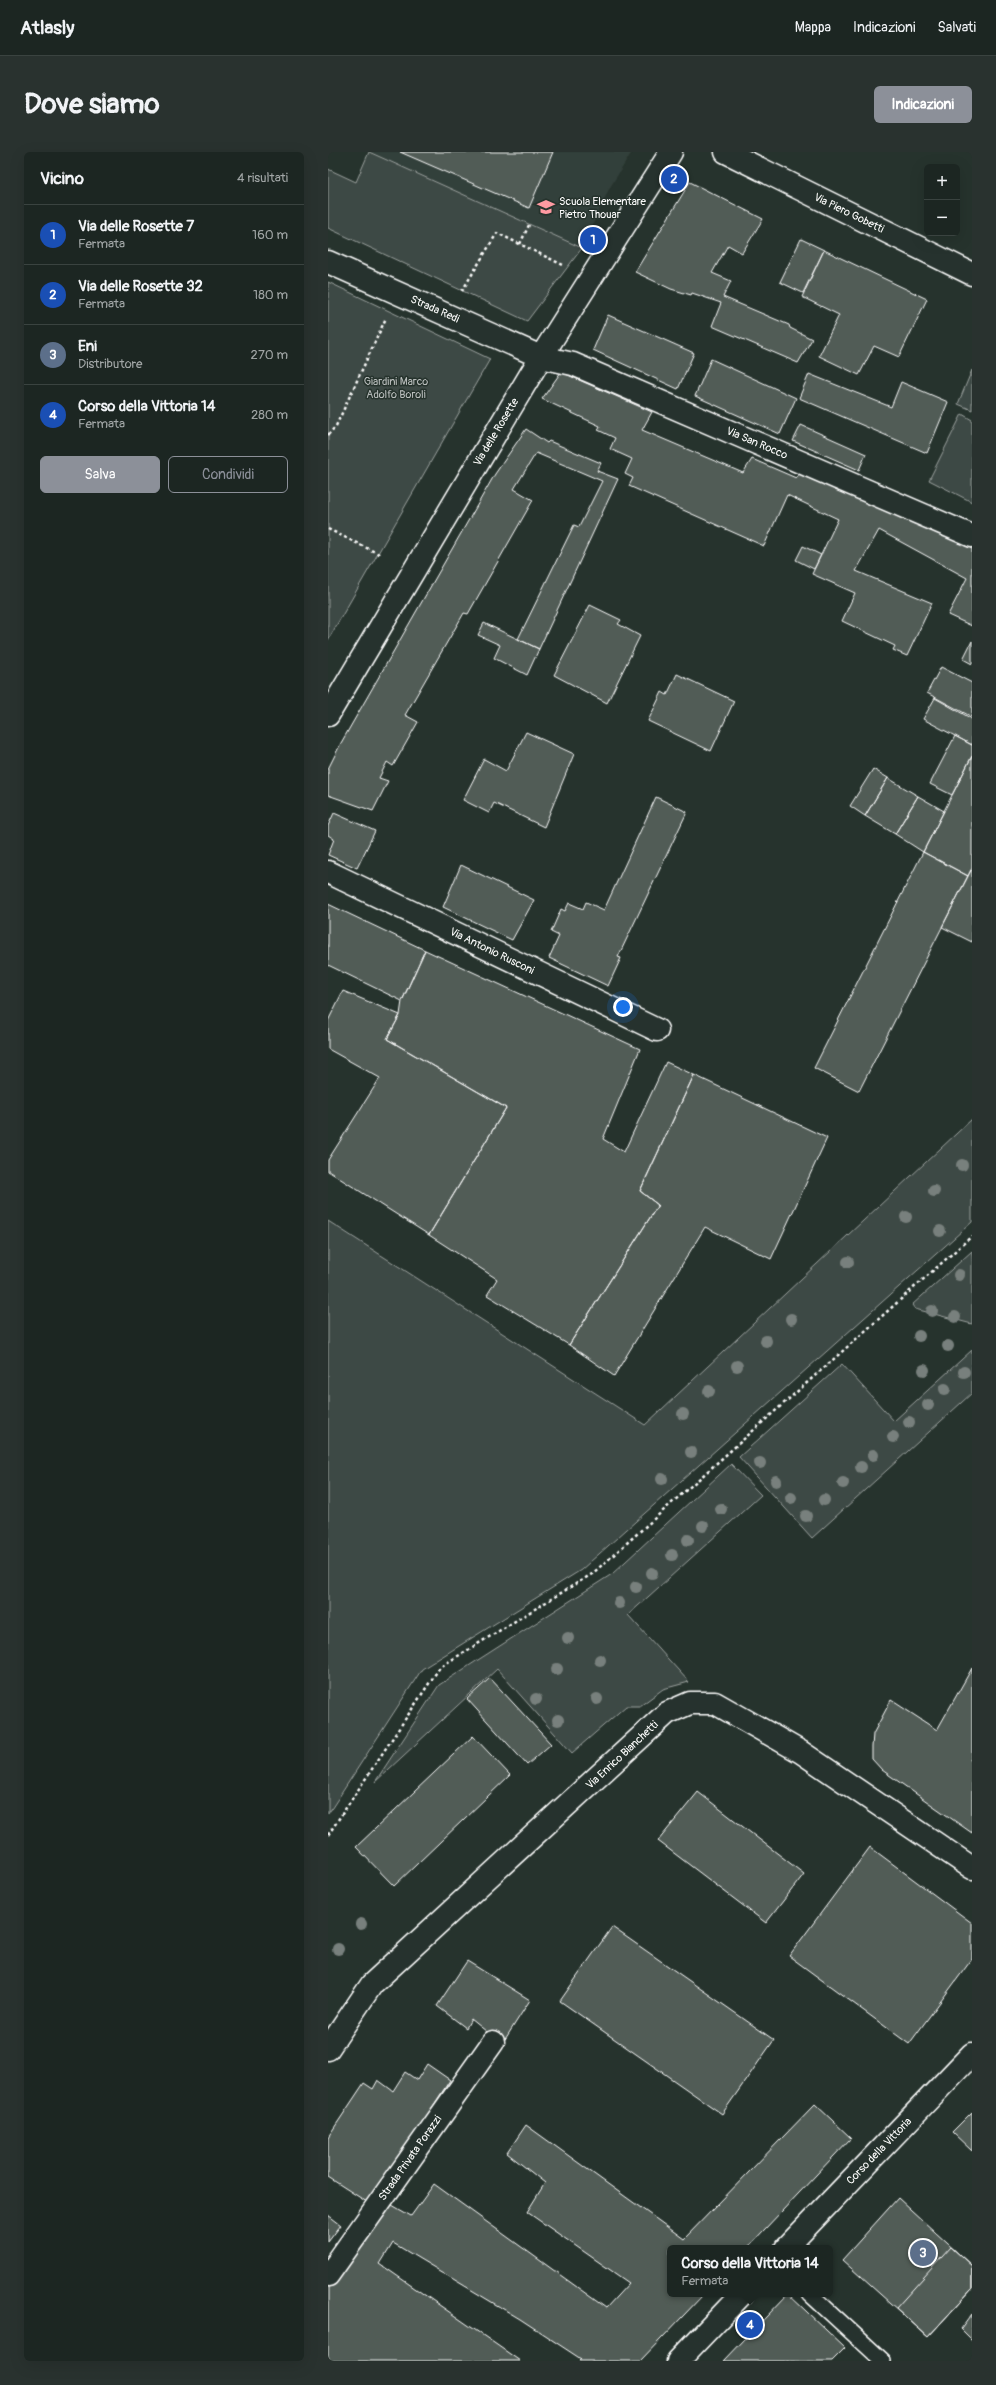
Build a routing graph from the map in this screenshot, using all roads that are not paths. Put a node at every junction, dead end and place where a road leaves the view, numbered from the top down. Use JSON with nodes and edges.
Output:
{"nodes":[{"id":1,"x":671,"y":152,"type":"edge"},
{"id":2,"x":726,"y":152,"type":"edge"},
{"id":3,"x":328,"y":262,"type":"edge"},
{"id":4,"x":971,"y":269,"type":"edge"},
{"id":5,"x":541,"y":357,"type":"junction"},
{"id":6,"x":972,"y":536,"type":"edge"},
{"id":7,"x":328,"y":715,"type":"edge"},
{"id":8,"x":328,"y":872,"type":"edge"},
{"id":9,"x":657,"y":1030,"type":"dead end"},
{"id":10,"x":972,"y":1868,"type":"edge"},
{"id":11,"x":492,"y":2042,"type":"dead end"},
{"id":12,"x":328,"y":2048,"type":"edge"},
{"id":13,"x":972,"y":2054,"type":"edge"},
{"id":14,"x":789,"y":2245,"type":"edge"},
{"id":15,"x":328,"y":2275,"type":"edge"},
{"id":16,"x":739,"y":2297,"type":"edge"},
{"id":17,"x":813,"y":2297,"type":"edge"},
{"id":18,"x":678,"y":2361,"type":"edge"},
{"id":19,"x":883,"y":2361,"type":"edge"}],
"edges":[{"from":1,"to":5,"type":"street","name":"Via delle Rosette"},
{"from":2,"to":4,"type":"street","name":"Via Piero Gobetti"},
{"from":3,"to":5,"type":"street","name":"Strada Redi"},
{"from":5,"to":6,"type":"street","name":"Via San Rocco"},
{"from":5,"to":7,"type":"street","name":"Via delle Rosette"},
{"from":8,"to":9,"type":"street","name":"Via Antonio Rusconi"},
{"from":10,"to":12,"type":"street","name":"Via Enrico Bianchetti"},
{"from":11,"to":15,"type":"street","name":"Strada Privata Porazzi"},
{"from":13,"to":14,"type":"street","name":"Corso della Vittoria"},
{"from":16,"to":18,"type":"street"},
{"from":17,"to":19,"type":"lane"}]}
